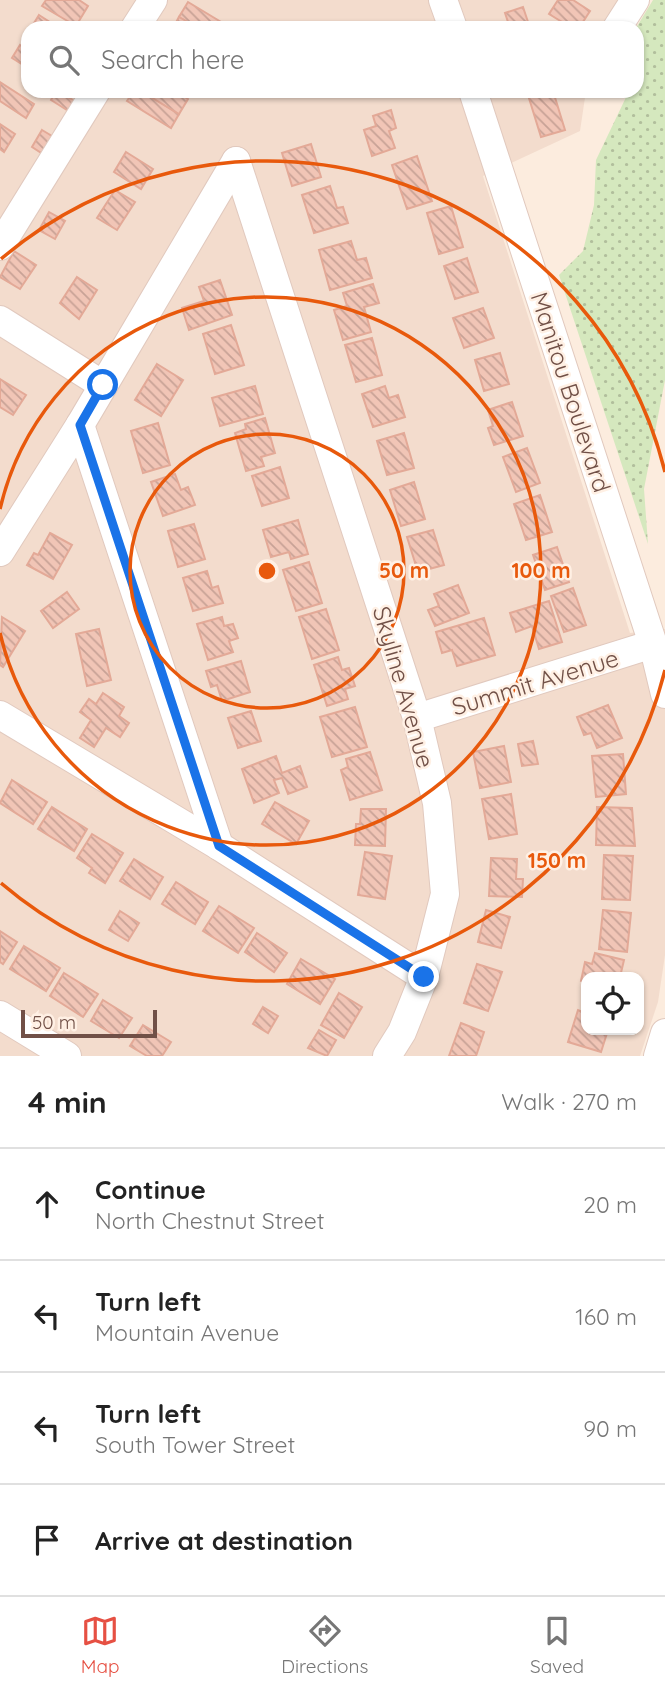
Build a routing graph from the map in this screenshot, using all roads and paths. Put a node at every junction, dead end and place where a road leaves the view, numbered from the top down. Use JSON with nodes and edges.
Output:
{"nodes":[{"id":1,"x":153,"y":0,"type":"edge"},
{"id":2,"x":635,"y":0,"type":"edge"},
{"id":3,"x":140,"y":21,"type":"edge"},
{"id":4,"x":622,"y":21,"type":"edge"},
{"id":5,"x":92,"y":98,"type":"edge"},
{"id":6,"x":475,"y":98,"type":"edge"},
{"id":7,"x":0,"y":246,"type":"edge"},
{"id":8,"x":0,"y":320,"type":"edge"},
{"id":9,"x":103,"y":385,"type":"junction"},
{"id":10,"x":80,"y":425,"type":"junction"},
{"id":11,"x":0,"y":552,"type":"edge"},
{"id":12,"x":654,"y":630,"type":"edge"},
{"id":13,"x":665,"y":694,"type":"edge"},
{"id":14,"x":0,"y":715,"type":"edge"},
{"id":15,"x":417,"y":719,"type":"junction"},
{"id":16,"x":219,"y":846,"type":"junction"},
{"id":17,"x":424,"y":977,"type":"junction"},
{"id":18,"x":0,"y":1014,"type":"edge"},
{"id":19,"x":665,"y":1033,"type":"edge"},
{"id":20,"x":67,"y":1056,"type":"edge"},
{"id":21,"x":387,"y":1056,"type":"edge"},
{"id":22,"x":658,"y":1056,"type":"edge"}],
"edges":[{"from":1,"to":3,"type":"street"},
{"from":2,"to":4,"type":"street"},
{"from":5,"to":7,"type":"street"},
{"from":6,"to":12,"type":"street","name":"Manitou Boulevard"},
{"from":8,"to":9,"type":"street"},
{"from":9,"to":10,"type":"street"},
{"from":9,"to":15,"type":"street","name":"Skyline Avenue"},
{"from":10,"to":11,"type":"street"},
{"from":10,"to":16,"type":"street"},
{"from":12,"to":13,"type":"street","name":"Manitou Boulevard"},
{"from":12,"to":15,"type":"street","name":"Summit Avenue"},
{"from":14,"to":16,"type":"street"},
{"from":15,"to":17,"type":"street","name":"Skyline Avenue"},
{"from":16,"to":17,"type":"street"},
{"from":17,"to":21,"type":"street","name":"Skyline Avenue"},
{"from":18,"to":20,"type":"street"},
{"from":19,"to":22,"type":"street"}]}
